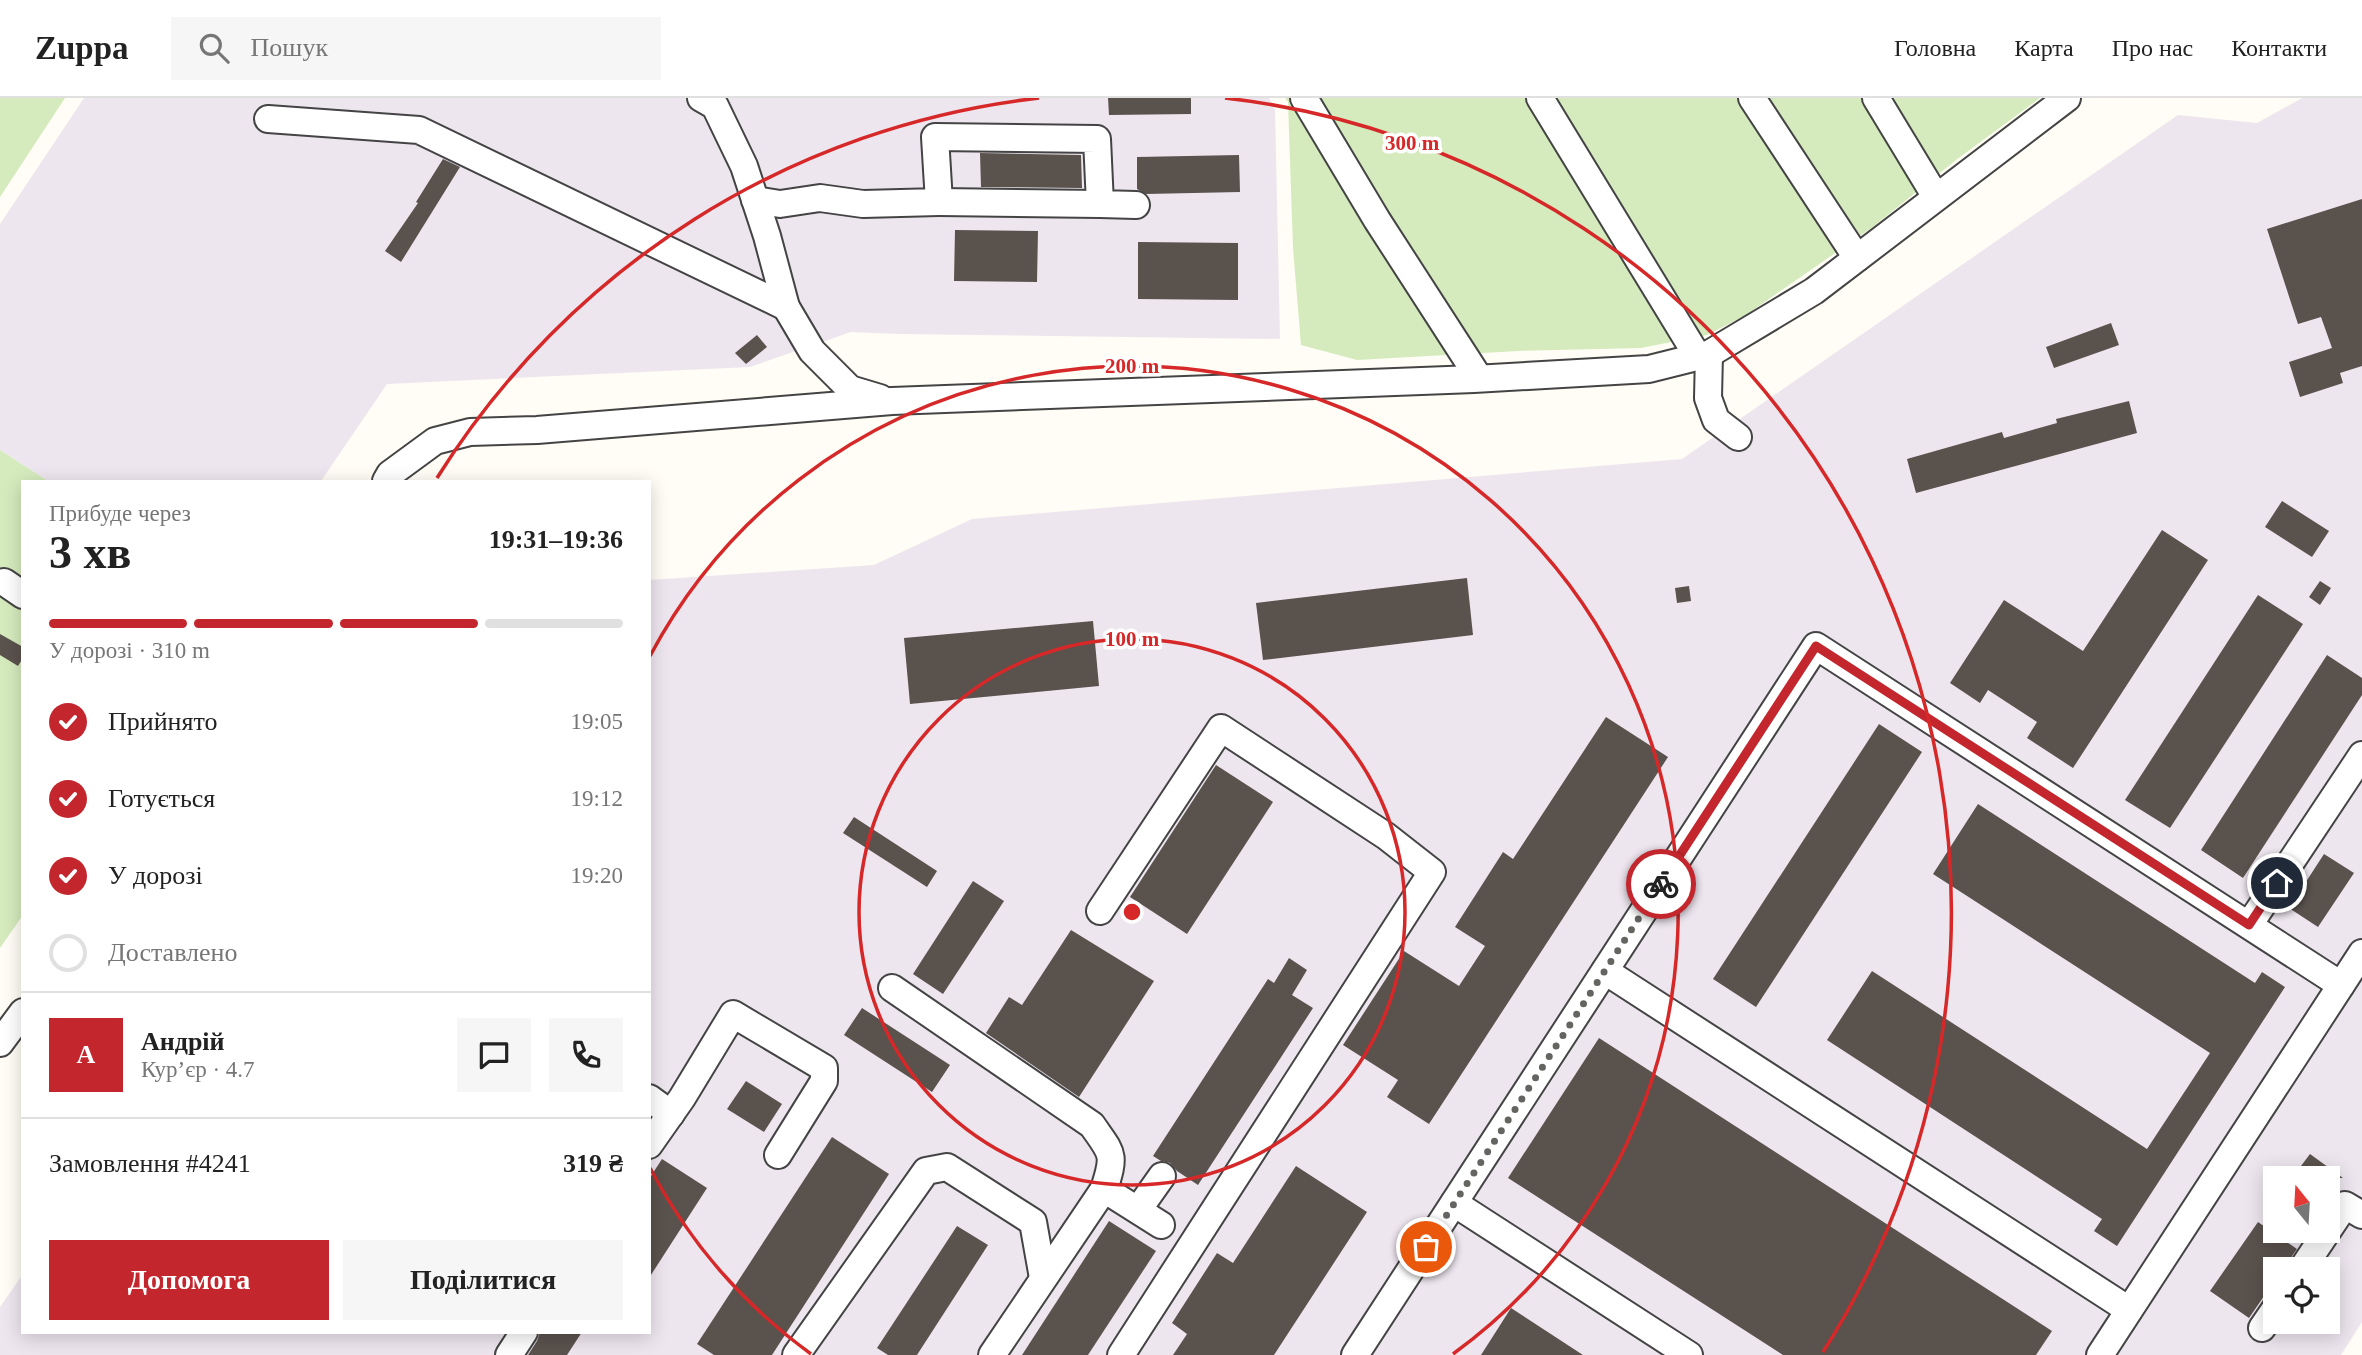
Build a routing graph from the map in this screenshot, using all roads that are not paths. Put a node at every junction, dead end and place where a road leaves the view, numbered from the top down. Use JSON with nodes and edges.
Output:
{"nodes":[{"id":1,"x":701,"y":98,"type":"edge"},
{"id":2,"x":1304,"y":98,"type":"edge"},
{"id":3,"x":1540,"y":98,"type":"edge"},
{"id":4,"x":1752,"y":98,"type":"edge"},
{"id":5,"x":1876,"y":98,"type":"edge"},
{"id":6,"x":2067,"y":98,"type":"edge"},
{"id":7,"x":268,"y":119,"type":"dead end"},
{"id":8,"x":1936,"y":197,"type":"junction"},
{"id":9,"x":755,"y":200,"type":"junction"},
{"id":10,"x":939,"y":202,"type":"junction"},
{"id":11,"x":1100,"y":204,"type":"junction"},
{"id":12,"x":1136,"y":205,"type":"dead end"},
{"id":13,"x":1857,"y":258,"type":"junction"},
{"id":14,"x":786,"y":307,"type":"junction"},
{"id":15,"x":1704,"y":355,"type":"junction"},
{"id":16,"x":1479,"y":378,"type":"junction"},
{"id":17,"x":892,"y":401,"type":"junction"},
{"id":18,"x":1738,"y":437,"type":"dead end"},
{"id":19,"x":387,"y":480,"type":"edge"},
{"id":20,"x":2362,"y":755,"type":"edge"},
{"id":21,"x":1100,"y":911,"type":"dead end"},
{"id":22,"x":2249,"y":925,"type":"junction"},
{"id":23,"x":2362,"y":953,"type":"edge"},
{"id":24,"x":1605,"y":971,"type":"junction"},
{"id":25,"x":2341,"y":985,"type":"junction"},
{"id":26,"x":892,"y":988,"type":"dead end"},
{"id":27,"x":21,"y":1015,"type":"edge"},
{"id":28,"x":0,"y":1043,"type":"edge"},
{"id":29,"x":651,"y":1099,"type":"edge"},
{"id":30,"x":671,"y":1114,"type":"junction"},
{"id":31,"x":651,"y":1142,"type":"edge"},
{"id":32,"x":778,"y":1154,"type":"dead end"},
{"id":33,"x":1162,"y":1176,"type":"dead end"},
{"id":34,"x":1104,"y":1189,"type":"junction"},
{"id":35,"x":1454,"y":1203,"type":"junction"},
{"id":36,"x":1138,"y":1210,"type":"junction"},
{"id":37,"x":2362,"y":1215,"type":"edge"},
{"id":38,"x":1161,"y":1225,"type":"dead end"},
{"id":39,"x":2310,"y":1257,"type":"edge"},
{"id":40,"x":1043,"y":1278,"type":"junction"},
{"id":41,"x":2129,"y":1310,"type":"junction"},
{"id":42,"x":523,"y":1334,"type":"edge"},
{"id":43,"x":509,"y":1355,"type":"edge"},
{"id":44,"x":796,"y":1355,"type":"edge"},
{"id":45,"x":992,"y":1355,"type":"edge"},
{"id":46,"x":1121,"y":1355,"type":"edge"},
{"id":47,"x":1355,"y":1355,"type":"edge"},
{"id":48,"x":1689,"y":1355,"type":"edge"},
{"id":49,"x":2100,"y":1355,"type":"edge"}],
"edges":[{"from":1,"to":9,"type":"lane"},
{"from":2,"to":16,"type":"lane"},
{"from":3,"to":15,"type":"lane"},
{"from":4,"to":13,"type":"lane"},
{"from":5,"to":8,"type":"lane"},
{"from":6,"to":8,"type":"lane"},
{"from":7,"to":14,"type":"lane"},
{"from":8,"to":13,"type":"lane"},
{"from":9,"to":10,"type":"lane"},
{"from":9,"to":14,"type":"lane"},
{"from":10,"to":11,"type":"lane"},
{"from":10,"to":11,"type":"lane"},
{"from":11,"to":12,"type":"lane"},
{"from":13,"to":15,"type":"lane"},
{"from":14,"to":17,"type":"lane"},
{"from":15,"to":16,"type":"lane"},
{"from":15,"to":18,"type":"lane"},
{"from":16,"to":17,"type":"lane"},
{"from":17,"to":19,"type":"lane"},
{"from":20,"to":22,"type":"lane"},
{"from":21,"to":46,"type":"lane"},
{"from":22,"to":24,"type":"lane"},
{"from":22,"to":25,"type":"lane"},
{"from":23,"to":25,"type":"lane"},
{"from":24,"to":35,"type":"lane"},
{"from":24,"to":41,"type":"lane"},
{"from":25,"to":41,"type":"lane"},
{"from":26,"to":34,"type":"lane"},
{"from":27,"to":28,"type":"lane"},
{"from":29,"to":30,"type":"lane"},
{"from":30,"to":31,"type":"lane"},
{"from":30,"to":32,"type":"lane"},
{"from":33,"to":36,"type":"lane"},
{"from":34,"to":36,"type":"lane"},
{"from":34,"to":40,"type":"lane"},
{"from":35,"to":47,"type":"lane"},
{"from":35,"to":48,"type":"lane"},
{"from":36,"to":38,"type":"lane"},
{"from":37,"to":39,"type":"lane"},
{"from":40,"to":44,"type":"lane"},
{"from":40,"to":45,"type":"lane"},
{"from":41,"to":49,"type":"lane"},
{"from":42,"to":43,"type":"lane"}]}
